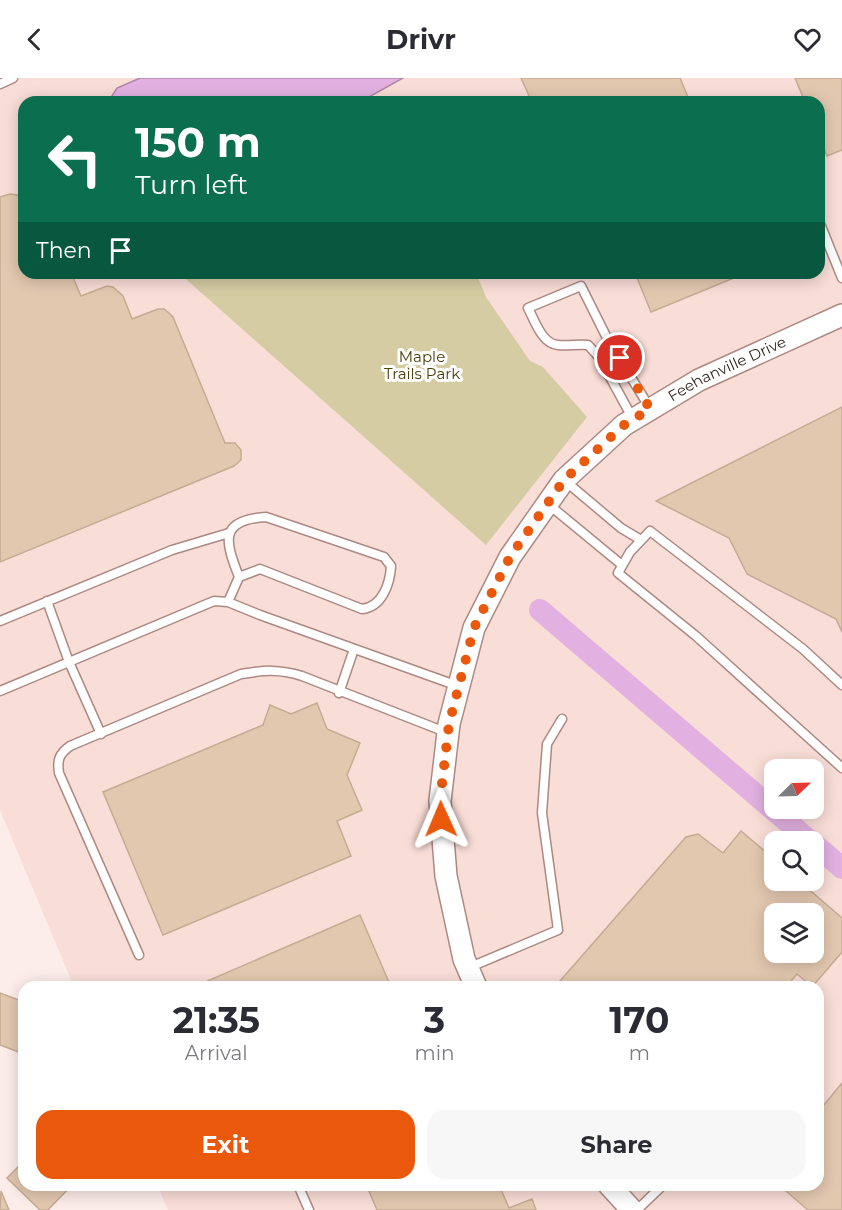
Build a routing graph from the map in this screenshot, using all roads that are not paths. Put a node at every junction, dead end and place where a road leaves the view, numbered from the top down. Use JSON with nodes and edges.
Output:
{"nodes":[{"id":1,"x":13,"y":78,"type":"edge"},
{"id":2,"x":0,"y":84,"type":"edge"},
{"id":3,"x":825,"y":236,"type":"edge"},
{"id":4,"x":842,"y":278,"type":"edge"},
{"id":5,"x":842,"y":315,"type":"edge"},
{"id":6,"x":642,"y":414,"type":"junction"},
{"id":7,"x":564,"y":480,"type":"junction"},
{"id":8,"x":548,"y":503,"type":"junction"},
{"id":9,"x":229,"y":533,"type":"junction"},
{"id":10,"x":641,"y":540,"type":"junction"},
{"id":11,"x":622,"y":565,"type":"junction"},
{"id":12,"x":239,"y":577,"type":"junction"},
{"id":13,"x":47,"y":602,"type":"junction"},
{"id":14,"x":228,"y":602,"type":"junction"},
{"id":15,"x":0,"y":621,"type":"edge"},
{"id":16,"x":354,"y":649,"type":"junction"},
{"id":17,"x":69,"y":662,"type":"junction"},
{"id":18,"x":842,"y":685,"type":"edge"},
{"id":19,"x":459,"y":686,"type":"junction"},
{"id":20,"x":0,"y":692,"type":"edge"},
{"id":21,"x":339,"y":693,"type":"junction"},
{"id":22,"x":562,"y":719,"type":"dead end"},
{"id":23,"x":448,"y":733,"type":"junction"},
{"id":24,"x":101,"y":734,"type":"junction"},
{"id":25,"x":842,"y":768,"type":"edge"},
{"id":26,"x":139,"y":955,"type":"dead end"},
{"id":27,"x":468,"y":968,"type":"junction"},
{"id":28,"x":473,"y":981,"type":"edge"},
{"id":29,"x":301,"y":1191,"type":"edge"},
{"id":30,"x":615,"y":1191,"type":"edge"},
{"id":31,"x":657,"y":1191,"type":"edge"},
{"id":32,"x":309,"y":1210,"type":"edge"},
{"id":33,"x":632,"y":1210,"type":"edge"},
{"id":34,"x":637,"y":1210,"type":"edge"}],
"edges":[{"from":1,"to":2,"type":"lane"},
{"from":3,"to":4,"type":"lane"},
{"from":5,"to":6,"type":"street","name":"Feehanville Drive"},
{"from":6,"to":6,"type":"lane"},
{"from":6,"to":7,"type":"street","name":"Feehanville Drive"},
{"from":7,"to":8,"type":"street","name":"Feehanville Drive"},
{"from":7,"to":10,"type":"lane"},
{"from":8,"to":11,"type":"lane"},
{"from":8,"to":19,"type":"street","name":"Feehanville Drive"},
{"from":9,"to":12,"type":"lane"},
{"from":9,"to":12,"type":"lane"},
{"from":9,"to":13,"type":"lane"},
{"from":10,"to":11,"type":"lane"},
{"from":10,"to":18,"type":"lane"},
{"from":11,"to":25,"type":"lane"},
{"from":12,"to":14,"type":"lane"},
{"from":13,"to":15,"type":"lane"},
{"from":13,"to":17,"type":"lane"},
{"from":14,"to":16,"type":"lane"},
{"from":14,"to":17,"type":"lane"},
{"from":16,"to":19,"type":"lane"},
{"from":16,"to":21,"type":"lane"},
{"from":17,"to":20,"type":"lane"},
{"from":17,"to":24,"type":"lane"},
{"from":19,"to":23,"type":"street","name":"Feehanville Drive"},
{"from":21,"to":23,"type":"lane"},
{"from":21,"to":24,"type":"lane"},
{"from":22,"to":27,"type":"lane"},
{"from":23,"to":27,"type":"street","name":"Feehanville Drive"},
{"from":24,"to":26,"type":"lane"},
{"from":27,"to":28,"type":"street","name":"Feehanville Drive"},
{"from":29,"to":32,"type":"lane"},
{"from":30,"to":33,"type":"street"},
{"from":31,"to":34,"type":"lane"}]}
